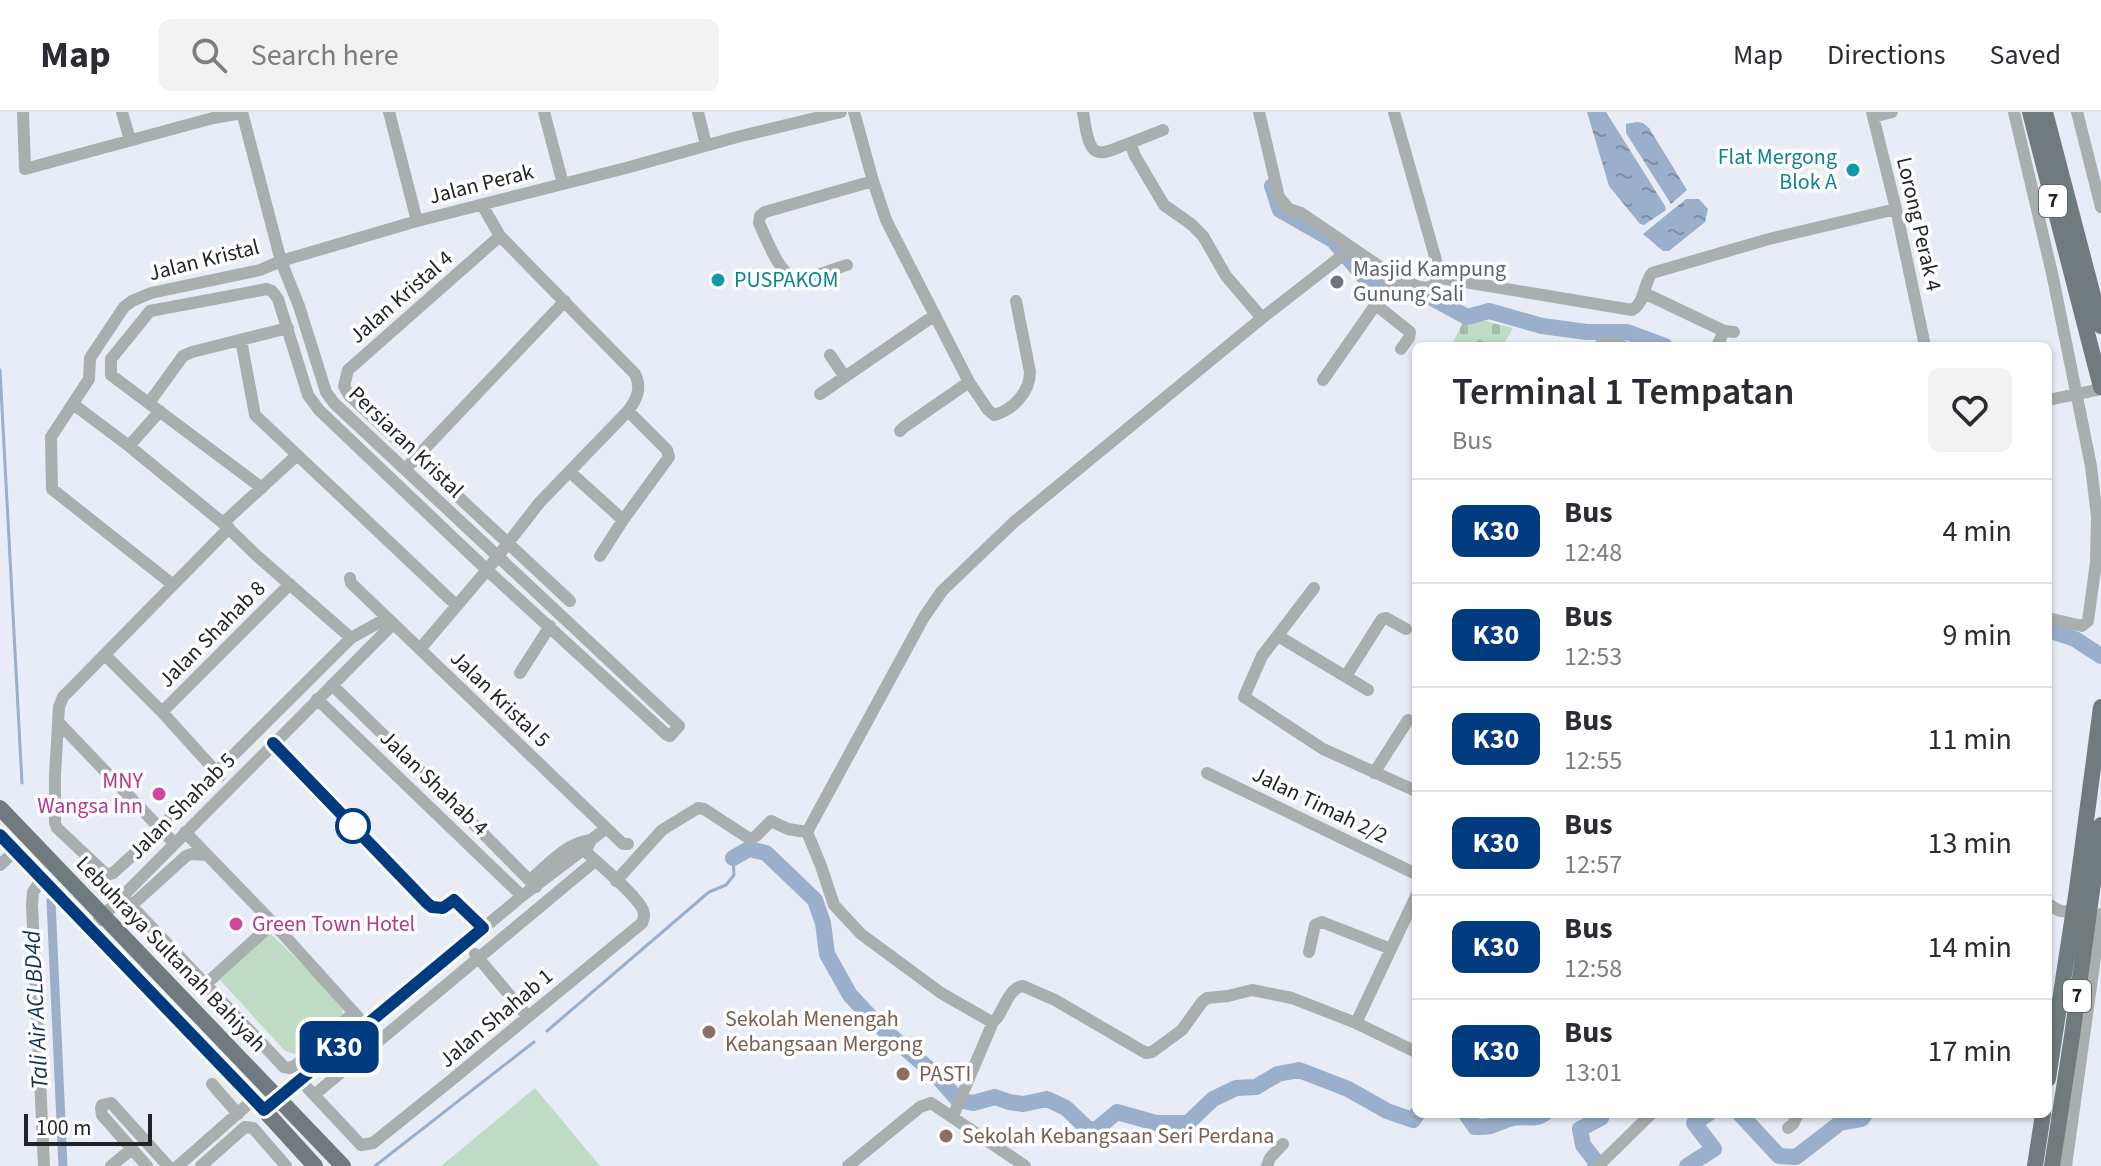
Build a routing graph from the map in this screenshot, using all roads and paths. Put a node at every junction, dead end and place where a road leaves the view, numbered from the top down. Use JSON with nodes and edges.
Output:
{"nodes":[{"id":1,"x":23,"y":112,"type":"edge"},
{"id":2,"x":122,"y":112,"type":"edge"},
{"id":3,"x":242,"y":112,"type":"edge"},
{"id":4,"x":389,"y":112,"type":"edge"},
{"id":5,"x":544,"y":112,"type":"edge"},
{"id":6,"x":698,"y":112,"type":"edge"},
{"id":7,"x":841,"y":112,"type":"edge"},
{"id":8,"x":854,"y":112,"type":"edge"},
{"id":9,"x":1083,"y":112,"type":"edge"},
{"id":10,"x":1259,"y":112,"type":"edge"},
{"id":11,"x":1394,"y":112,"type":"edge"},
{"id":12,"x":1892,"y":112,"type":"edge"},
{"id":13,"x":2014,"y":112,"type":"edge"},
{"id":14,"x":2030,"y":112,"type":"edge"},
{"id":15,"x":2045,"y":112,"type":"edge"},
{"id":16,"x":2077,"y":112,"type":"edge"},
{"id":17,"x":1873,"y":114,"type":"edge"},
{"id":18,"x":212,"y":115,"type":"edge"},
{"id":19,"x":1163,"y":130,"type":"dead end"},
{"id":20,"x":130,"y":140,"type":"junction"},
{"id":21,"x":1130,"y":143,"type":"junction"},
{"id":22,"x":706,"y":145,"type":"junction"},
{"id":23,"x":873,"y":181,"type":"junction"},
{"id":24,"x":563,"y":184,"type":"junction"},
{"id":25,"x":2044,"y":200,"type":"junction"},
{"id":26,"x":482,"y":205,"type":"junction"},
{"id":27,"x":2101,"y":207,"type":"edge"},
{"id":28,"x":1896,"y":209,"type":"junction"},
{"id":29,"x":417,"y":221,"type":"junction"},
{"id":30,"x":500,"y":236,"type":"junction"},
{"id":31,"x":1347,"y":252,"type":"junction"},
{"id":32,"x":281,"y":261,"type":"junction"},
{"id":33,"x":847,"y":265,"type":"dead end"},
{"id":34,"x":1391,"y":282,"type":"junction"},
{"id":35,"x":1436,"y":282,"type":"junction"},
{"id":36,"x":2092,"y":291,"type":"edge"},
{"id":37,"x":151,"y":293,"type":"junction"},
{"id":38,"x":1644,"y":293,"type":"junction"},
{"id":39,"x":565,"y":301,"type":"junction"},
{"id":40,"x":1016,"y":301,"type":"dead end"},
{"id":41,"x":1376,"y":305,"type":"junction"},
{"id":42,"x":150,"y":311,"type":"junction"},
{"id":43,"x":935,"y":315,"type":"junction"},
{"id":44,"x":1262,"y":318,"type":"junction"},
{"id":45,"x":2101,"y":326,"type":"edge"},
{"id":46,"x":288,"y":328,"type":"junction"},
{"id":47,"x":241,"y":340,"type":"junction"},
{"id":48,"x":1720,"y":342,"type":"edge"},
{"id":49,"x":1924,"y":342,"type":"edge"},
{"id":50,"x":1401,"y":349,"type":"dead end"},
{"id":51,"x":830,"y":355,"type":"dead end"},
{"id":52,"x":845,"y":377,"type":"junction"},
{"id":53,"x":1323,"y":380,"type":"dead end"},
{"id":54,"x":969,"y":382,"type":"junction"},
{"id":55,"x":2101,"y":388,"type":"edge"},
{"id":56,"x":326,"y":392,"type":"junction"},
{"id":57,"x":820,"y":394,"type":"dead end"},
{"id":58,"x":2076,"y":394,"type":"junction"},
{"id":59,"x":309,"y":398,"type":"junction"},
{"id":60,"x":2052,"y":399,"type":"edge"},
{"id":61,"x":73,"y":404,"type":"junction"},
{"id":62,"x":154,"y":407,"type":"junction"},
{"id":63,"x":628,"y":411,"type":"junction"},
{"id":64,"x":900,"y":431,"type":"dead end"},
{"id":65,"x":129,"y":446,"type":"junction"},
{"id":66,"x":296,"y":456,"type":"junction"},
{"id":67,"x":415,"y":458,"type":"junction"},
{"id":68,"x":405,"y":470,"type":"junction"},
{"id":69,"x":570,"y":472,"type":"junction"},
{"id":70,"x":262,"y":488,"type":"junction"},
{"id":71,"x":2099,"y":517,"type":"edge"},
{"id":72,"x":623,"y":520,"type":"junction"},
{"id":73,"x":226,"y":526,"type":"junction"},
{"id":74,"x":508,"y":544,"type":"junction"},
{"id":75,"x":498,"y":556,"type":"junction"},
{"id":76,"x":600,"y":556,"type":"dead end"},
{"id":77,"x":487,"y":570,"type":"junction"},
{"id":78,"x":350,"y":578,"type":"dead end"},
{"id":79,"x":172,"y":584,"type":"junction"},
{"id":80,"x":290,"y":584,"type":"junction"},
{"id":81,"x":1314,"y":588,"type":"dead end"},
{"id":82,"x":570,"y":601,"type":"dead end"},
{"id":83,"x":457,"y":606,"type":"junction"},
{"id":84,"x":2052,"y":619,"type":"edge"},
{"id":85,"x":390,"y":621,"type":"junction"},
{"id":86,"x":550,"y":626,"type":"junction"},
{"id":87,"x":1406,"y":629,"type":"dead end"},
{"id":88,"x":1278,"y":636,"type":"junction"},
{"id":89,"x":351,"y":638,"type":"junction"},
{"id":90,"x":420,"y":649,"type":"junction"},
{"id":91,"x":105,"y":655,"type":"junction"},
{"id":92,"x":520,"y":673,"type":"dead end"},
{"id":93,"x":1346,"y":676,"type":"junction"},
{"id":94,"x":332,"y":685,"type":"junction"},
{"id":95,"x":1368,"y":690,"type":"dead end"},
{"id":96,"x":317,"y":699,"type":"junction"},
{"id":97,"x":2101,"y":707,"type":"edge"},
{"id":98,"x":162,"y":712,"type":"junction"},
{"id":99,"x":1408,"y":720,"type":"dead end"},
{"id":100,"x":59,"y":723,"type":"junction"},
{"id":101,"x":216,"y":773,"type":"junction"},
{"id":102,"x":1207,"y":773,"type":"dead end"},
{"id":103,"x":1374,"y":773,"type":"junction"},
{"id":104,"x":230,"y":787,"type":"junction"},
{"id":105,"x":1412,"y":789,"type":"edge"},
{"id":106,"x":0,"y":808,"type":"edge"},
{"id":107,"x":2101,"y":825,"type":"edge"},
{"id":108,"x":160,"y":828,"type":"junction"},
{"id":109,"x":605,"y":829,"type":"junction"},
{"id":110,"x":185,"y":832,"type":"junction"},
{"id":111,"x":807,"y":832,"type":"junction"},
{"id":112,"x":0,"y":835,"type":"edge"},
{"id":113,"x":174,"y":843,"type":"junction"},
{"id":114,"x":587,"y":844,"type":"junction"},
{"id":115,"x":628,"y":844,"type":"dead end"},
{"id":116,"x":15,"y":851,"type":"junction"},
{"id":117,"x":207,"y":855,"type":"junction"},
{"id":118,"x":595,"y":861,"type":"junction"},
{"id":119,"x":0,"y":865,"type":"edge"},
{"id":120,"x":1412,"y":872,"type":"edge"},
{"id":121,"x":42,"y":879,"type":"junction"},
{"id":122,"x":616,"y":881,"type":"junction"},
{"id":123,"x":533,"y":883,"type":"junction"},
{"id":124,"x":122,"y":896,"type":"junction"},
{"id":125,"x":522,"y":896,"type":"junction"},
{"id":126,"x":1412,"y":904,"type":"edge"},
{"id":127,"x":131,"y":906,"type":"junction"},
{"id":128,"x":2052,"y":906,"type":"edge"},
{"id":129,"x":102,"y":915,"type":"junction"},
{"id":130,"x":2093,"y":916,"type":"edge"},
{"id":131,"x":273,"y":923,"type":"junction"},
{"id":132,"x":91,"y":930,"type":"junction"},
{"id":133,"x":466,"y":943,"type":"junction"},
{"id":134,"x":1391,"y":949,"type":"junction"},
{"id":135,"x":1309,"y":952,"type":"dead end"},
{"id":136,"x":479,"y":958,"type":"junction"},
{"id":137,"x":206,"y":984,"type":"junction"},
{"id":138,"x":2054,"y":995,"type":"edge"},
{"id":139,"x":354,"y":1012,"type":"junction"},
{"id":140,"x":528,"y":1017,"type":"junction"},
{"id":141,"x":2052,"y":1021,"type":"edge"},
{"id":142,"x":993,"y":1022,"type":"junction"},
{"id":143,"x":1356,"y":1023,"type":"junction"},
{"id":144,"x":366,"y":1025,"type":"junction"},
{"id":145,"x":1412,"y":1050,"type":"edge"},
{"id":146,"x":300,"y":1080,"type":"junction"},
{"id":147,"x":212,"y":1084,"type":"dead end"},
{"id":148,"x":314,"y":1095,"type":"junction"},
{"id":149,"x":278,"y":1098,"type":"junction"},
{"id":150,"x":258,"y":1105,"type":"junction"},
{"id":151,"x":955,"y":1112,"type":"junction"},
{"id":152,"x":238,"y":1114,"type":"junction"},
{"id":153,"x":1647,"y":1118,"type":"edge"},
{"id":154,"x":1796,"y":1118,"type":"edge"},
{"id":155,"x":2042,"y":1118,"type":"edge"},
{"id":156,"x":1788,"y":1128,"type":"dead end"},
{"id":157,"x":1283,"y":1144,"type":"dead end"},
{"id":158,"x":132,"y":1149,"type":"junction"},
{"id":159,"x":1601,"y":1163,"type":"edge"},
{"id":160,"x":310,"y":1164,"type":"edge"},
{"id":161,"x":44,"y":1166,"type":"edge"},
{"id":162,"x":111,"y":1166,"type":"edge"},
{"id":163,"x":147,"y":1166,"type":"edge"},
{"id":164,"x":168,"y":1166,"type":"edge"},
{"id":165,"x":178,"y":1166,"type":"edge"},
{"id":166,"x":201,"y":1166,"type":"edge"},
{"id":167,"x":286,"y":1166,"type":"edge"},
{"id":168,"x":343,"y":1166,"type":"edge"},
{"id":169,"x":848,"y":1166,"type":"edge"},
{"id":170,"x":1025,"y":1166,"type":"edge"},
{"id":171,"x":1267,"y":1166,"type":"edge"},
{"id":172,"x":2035,"y":1166,"type":"edge"},
{"id":173,"x":2052,"y":1166,"type":"edge"},
{"id":174,"x":2066,"y":1166,"type":"edge"}],
"edges":[{"from":1,"to":20,"type":"street"},
{"from":2,"to":20,"type":"street"},
{"from":3,"to":18,"type":"street"},
{"from":3,"to":32,"type":"street"},
{"from":4,"to":29,"type":"street"},
{"from":5,"to":24,"type":"street"},
{"from":6,"to":22,"type":"street"},
{"from":7,"to":22,"type":"street","name":"Jalan Perak"},
{"from":8,"to":23,"type":"street"},
{"from":9,"to":21,"type":"street"},
{"from":10,"to":31,"type":"street"},
{"from":11,"to":35,"type":"street"},
{"from":12,"to":17,"type":"street"},
{"from":13,"to":25,"type":"street"},
{"from":14,"to":25,"type":"main road","number":"7"},
{"from":15,"to":36,"type":"main road","number":"7"},
{"from":16,"to":27,"type":"street"},
{"from":17,"to":28,"type":"street","name":"Lorong Perak 4"},
{"from":18,"to":20,"type":"street"},
{"from":19,"to":21,"type":"street"},
{"from":21,"to":44,"type":"street"},
{"from":22,"to":24,"type":"street","name":"Jalan Perak"},
{"from":23,"to":33,"type":"street"},
{"from":23,"to":43,"type":"street"},
{"from":24,"to":26,"type":"street","name":"Jalan Perak"},
{"from":25,"to":36,"type":"main road","number":"7"},
{"from":25,"to":58,"type":"street"},
{"from":26,"to":29,"type":"street","name":"Jalan Perak"},
{"from":26,"to":30,"type":"street"},
{"from":28,"to":38,"type":"street"},
{"from":28,"to":49,"type":"street","name":"Lorong Perak 4"},
{"from":29,"to":32,"type":"street","name":"Jalan Perak"},
{"from":30,"to":39,"type":"street"},
{"from":30,"to":67,"type":"street","name":"Jalan Kristal 4"},
{"from":31,"to":34,"type":"street"},
{"from":31,"to":44,"type":"street"},
{"from":32,"to":37,"type":"street","name":"Jalan Kristal"},
{"from":32,"to":56,"type":"street","name":"Persiaran Kristal"},
{"from":34,"to":35,"type":"street"},
{"from":34,"to":41,"type":"street"},
{"from":35,"to":38,"type":"street"},
{"from":36,"to":45,"type":"main road","number":"7"},
{"from":36,"to":55,"type":"main road","number":"7"},
{"from":37,"to":42,"type":"street"},
{"from":37,"to":61,"type":"street","name":"Jalan Kristal"},
{"from":38,"to":48,"type":"street"},
{"from":39,"to":63,"type":"street"},
{"from":39,"to":67,"type":"street"},
{"from":40,"to":54,"type":"street"},
{"from":41,"to":50,"type":"street"},
{"from":41,"to":53,"type":"street"},
{"from":42,"to":46,"type":"street","name":"Jalan Kristal"},
{"from":42,"to":62,"type":"street","name":"Jalan Kristal"},
{"from":43,"to":52,"type":"street"},
{"from":43,"to":54,"type":"street"},
{"from":44,"to":111,"type":"street"},
{"from":46,"to":47,"type":"street"},
{"from":46,"to":59,"type":"street","name":"Jalan Kristal"},
{"from":47,"to":62,"type":"street"},
{"from":47,"to":66,"type":"street"},
{"from":51,"to":52,"type":"street"},
{"from":52,"to":57,"type":"street"},
{"from":54,"to":64,"type":"street"},
{"from":55,"to":58,"type":"street"},
{"from":56,"to":59,"type":"street"},
{"from":56,"to":68,"type":"street","name":"Persiaran Kristal"},
{"from":58,"to":60,"type":"street"},
{"from":58,"to":71,"type":"street"},
{"from":59,"to":77,"type":"street"},
{"from":61,"to":65,"type":"street"},
{"from":61,"to":79,"type":"street","name":"Jalan Kristal"},
{"from":62,"to":65,"type":"street"},
{"from":62,"to":70,"type":"street"},
{"from":63,"to":69,"type":"street"},
{"from":63,"to":72,"type":"street"},
{"from":65,"to":73,"type":"street"},
{"from":66,"to":70,"type":"street"},
{"from":66,"to":83,"type":"street"},
{"from":67,"to":68,"type":"street"},
{"from":67,"to":74,"type":"street"},
{"from":68,"to":75,"type":"street","name":"Persiaran Kristal"},
{"from":69,"to":72,"type":"street"},
{"from":69,"to":74,"type":"street"},
{"from":70,"to":73,"type":"street"},
{"from":71,"to":84,"type":"street"},
{"from":72,"to":76,"type":"street"},
{"from":73,"to":79,"type":"street"},
{"from":73,"to":80,"type":"street"},
{"from":74,"to":75,"type":"street"},
{"from":74,"to":82,"type":"street"},
{"from":75,"to":77,"type":"street"},
{"from":75,"to":86,"type":"street","name":"Persiaran Kristal"},
{"from":77,"to":83,"type":"street"},
{"from":77,"to":86,"type":"street"},
{"from":78,"to":85,"type":"street","name":"Jalan Kristal 5"},
{"from":79,"to":91,"type":"street"},
{"from":80,"to":89,"type":"street"},
{"from":80,"to":98,"type":"street","name":"Jalan Shahab 8"},
{"from":81,"to":88,"type":"street"},
{"from":83,"to":90,"type":"street"},
{"from":85,"to":89,"type":"street"},
{"from":85,"to":90,"type":"street","name":"Jalan Kristal 5"},
{"from":85,"to":94,"type":"street","name":"Jalan Shahab 5"},
{"from":86,"to":92,"type":"street"},
{"from":87,"to":93,"type":"street"},
{"from":88,"to":93,"type":"street"},
{"from":88,"to":103,"type":"street"},
{"from":89,"to":101,"type":"street"},
{"from":90,"to":109,"type":"street","name":"Jalan Kristal 5"},
{"from":91,"to":98,"type":"street"},
{"from":91,"to":100,"type":"street"},
{"from":93,"to":95,"type":"street"},
{"from":94,"to":96,"type":"street","name":"Jalan Shahab 5"},
{"from":94,"to":123,"type":"street"},
{"from":96,"to":104,"type":"street","name":"Jalan Shahab 5"},
{"from":96,"to":125,"type":"street","name":"Jalan Shahab 4"},
{"from":97,"to":130,"type":"main road","number":"7"},
{"from":98,"to":101,"type":"street"},
{"from":99,"to":103,"type":"street"},
{"from":100,"to":108,"type":"street"},
{"from":100,"to":108,"type":"street"},
{"from":101,"to":104,"type":"street"},
{"from":101,"to":108,"type":"street"},
{"from":102,"to":120,"type":"street","name":"Jalan Timah 2/2"},
{"from":103,"to":105,"type":"street"},
{"from":104,"to":110,"type":"street","name":"Jalan Shahab 5"},
{"from":106,"to":129,"type":"main road","name":"Lebuhraya Sultanah Bahiyah"},
{"from":107,"to":130,"type":"main road","number":"7"},
{"from":108,"to":113,"type":"street"},
{"from":109,"to":114,"type":"street"},
{"from":109,"to":115,"type":"street","name":"Jalan Kristal 5"},
{"from":110,"to":113,"type":"street","name":"Jalan Shahab 5"},
{"from":110,"to":117,"type":"street"},
{"from":111,"to":122,"type":"street"},
{"from":111,"to":142,"type":"street"},
{"from":112,"to":116,"type":"main road","name":"Lebuhraya Sultanah Bahiyah"},
{"from":113,"to":124,"type":"street","name":"Jalan Shahab 5"},
{"from":114,"to":118,"type":"street","name":"Jalan Shahab 1"},
{"from":114,"to":123,"type":"street"},
{"from":116,"to":119,"type":"street"},
{"from":116,"to":121,"type":"main road","name":"Lebuhraya Sultanah Bahiyah"},
{"from":117,"to":127,"type":"street"},
{"from":117,"to":131,"type":"street"},
{"from":118,"to":122,"type":"street","name":"Jalan Shahab 1"},
{"from":118,"to":136,"type":"street"},
{"from":121,"to":132,"type":"main road","name":"Lebuhraya Sultanah Bahiyah"},
{"from":121,"to":161,"type":"street"},
{"from":122,"to":140,"type":"street","name":"Jalan Shahab 1"},
{"from":123,"to":125,"type":"street"},
{"from":124,"to":127,"type":"street"},
{"from":124,"to":129,"type":"street","name":"Jalan Shahab 5"},
{"from":125,"to":133,"type":"street"},
{"from":126,"to":134,"type":"street"},
{"from":127,"to":137,"type":"street"},
{"from":128,"to":130,"type":"street"},
{"from":129,"to":132,"type":"street","name":"Jalan Shahab 5"},
{"from":129,"to":149,"type":"main road","name":"Lebuhraya Sultanah Bahiyah"},
{"from":130,"to":138,"type":"main road","number":"7"},
{"from":130,"to":173,"type":"main road","number":"7"},
{"from":130,"to":174,"type":"street"},
{"from":131,"to":137,"type":"street"},
{"from":131,"to":139,"type":"street"},
{"from":132,"to":150,"type":"main road","name":"Lebuhraya Sultanah Bahiyah"},
{"from":133,"to":136,"type":"street"},
{"from":133,"to":144,"type":"street"},
{"from":134,"to":135,"type":"street"},
{"from":134,"to":143,"type":"street"},
{"from":136,"to":140,"type":"street"},
{"from":136,"to":148,"type":"street"},
{"from":137,"to":139,"type":"street"},
{"from":138,"to":141,"type":"main road","number":"7"},
{"from":139,"to":144,"type":"street"},
{"from":140,"to":148,"type":"street","name":"Jalan Shahab 1"},
{"from":142,"to":143,"type":"street"},
{"from":142,"to":151,"type":"street"},
{"from":143,"to":145,"type":"street"},
{"from":144,"to":146,"type":"street"},
{"from":146,"to":148,"type":"street"},
{"from":146,"to":149,"type":"street"},
{"from":147,"to":152,"type":"street"},
{"from":149,"to":150,"type":"street"},
{"from":149,"to":168,"type":"main road","name":"Lebuhraya Sultanah Bahiyah"},
{"from":150,"to":152,"type":"street"},
{"from":150,"to":160,"type":"main road","name":"Lebuhraya Sultanah Bahiyah"},
{"from":151,"to":169,"type":"street"},
{"from":151,"to":170,"type":"street"},
{"from":152,"to":165,"type":"street"},
{"from":153,"to":159,"type":"street"},
{"from":154,"to":156,"type":"street"},
{"from":155,"to":172,"type":"main road"},
{"from":157,"to":171,"type":"street"},
{"from":158,"to":162,"type":"street"},
{"from":158,"to":163,"type":"street"},
{"from":158,"to":164,"type":"street"},
{"from":166,"to":167,"type":"street"}]}
